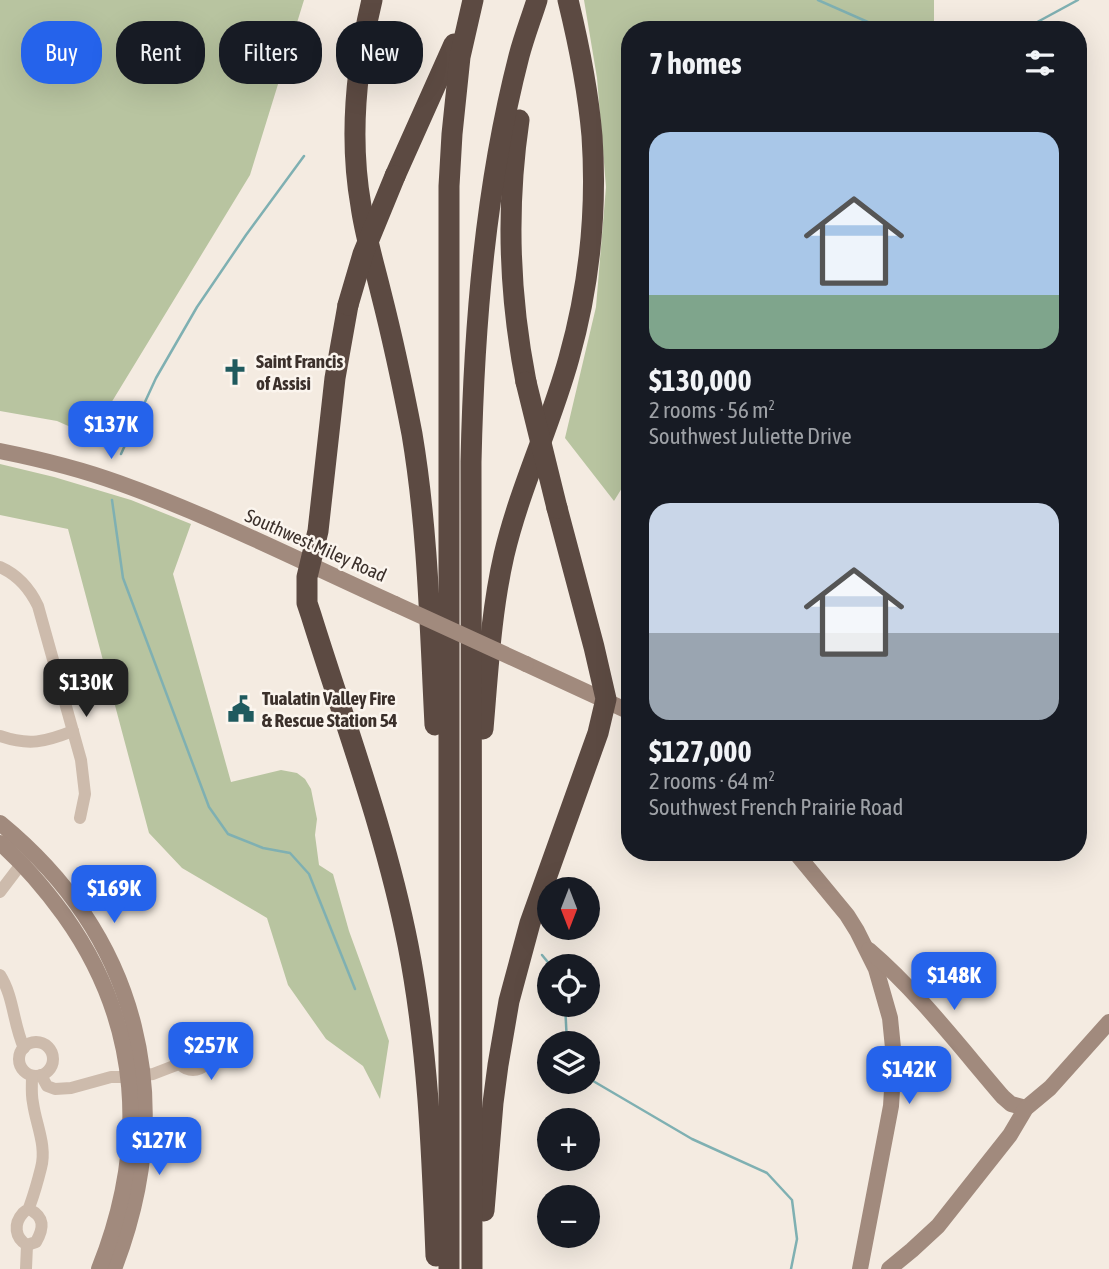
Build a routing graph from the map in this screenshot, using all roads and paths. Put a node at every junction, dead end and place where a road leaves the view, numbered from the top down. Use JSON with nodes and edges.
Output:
{"nodes":[{"id":1,"x":372,"y":0,"type":"edge"},
{"id":2,"x":473,"y":0,"type":"edge"},
{"id":3,"x":537,"y":0,"type":"edge"},
{"id":4,"x":568,"y":0,"type":"edge"},
{"id":5,"x":530,"y":22,"type":"junction"},
{"id":6,"x":0,"y":451,"type":"edge"},
{"id":7,"x":309,"y":565,"type":"junction"},
{"id":8,"x":0,"y":568,"type":"edge"},
{"id":9,"x":606,"y":699,"type":"junction"},
{"id":10,"x":621,"y":707,"type":"edge"},
{"id":11,"x":72,"y":731,"type":"junction"},
{"id":12,"x":0,"y":736,"type":"edge"},
{"id":13,"x":79,"y":818,"type":"dead end"},
{"id":14,"x":0,"y":823,"type":"edge"},
{"id":15,"x":471,"y":825,"type":"junction"},
{"id":16,"x":0,"y":843,"type":"edge"},
{"id":17,"x":32,"y":851,"type":"junction"},
{"id":18,"x":449,"y":860,"type":"junction"},
{"id":19,"x":803,"y":861,"type":"edge"},
{"id":20,"x":21,"y":864,"type":"junction"},
{"id":21,"x":0,"y":892,"type":"edge"},
{"id":22,"x":867,"y":948,"type":"junction"},
{"id":23,"x":0,"y":975,"type":"edge"},
{"id":24,"x":1109,"y":1023,"type":"edge"},
{"id":25,"x":24,"y":1048,"type":"junction"},
{"id":26,"x":179,"y":1064,"type":"dead end"},
{"id":27,"x":36,"y":1076,"type":"junction"},
{"id":28,"x":136,"y":1076,"type":"junction"},
{"id":29,"x":1026,"y":1108,"type":"junction"},
{"id":30,"x":29,"y":1209,"type":"junction"},
{"id":31,"x":27,"y":1245,"type":"junction"},
{"id":32,"x":26,"y":1269,"type":"edge"},
{"id":33,"x":100,"y":1269,"type":"edge"},
{"id":34,"x":114,"y":1269,"type":"edge"},
{"id":35,"x":437,"y":1269,"type":"edge"},
{"id":36,"x":449,"y":1269,"type":"edge"},
{"id":37,"x":472,"y":1269,"type":"edge"},
{"id":38,"x":478,"y":1269,"type":"edge"},
{"id":39,"x":860,"y":1269,"type":"edge"},
{"id":40,"x":889,"y":1269,"type":"edge"}],
"edges":[{"from":1,"to":18,"type":"highway"},
{"from":2,"to":7,"type":"highway","bridge":true},
{"from":2,"to":18,"type":"highway"},
{"from":3,"to":5,"type":"highway"},
{"from":4,"to":15,"type":"highway"},
{"from":5,"to":9,"type":"highway","bridge":true},
{"from":5,"to":15,"type":"highway"},
{"from":6,"to":7,"type":"street","name":"Southwest Miley Road"},
{"from":7,"to":9,"type":"street","name":"Southwest Miley Road","bridge":true},
{"from":7,"to":35,"type":"highway"},
{"from":8,"to":11,"type":"street"},
{"from":9,"to":10,"type":"street","name":"Southwest Miley Road"},
{"from":9,"to":38,"type":"highway"},
{"from":11,"to":12,"type":"street"},
{"from":11,"to":13,"type":"street"},
{"from":14,"to":17,"type":"street"},
{"from":15,"to":37,"type":"highway"},
{"from":16,"to":20,"type":"street"},
{"from":17,"to":20,"type":"street"},
{"from":17,"to":28,"type":"street"},
{"from":18,"to":36,"type":"highway"},
{"from":19,"to":22,"type":"street"},
{"from":20,"to":21,"type":"street"},
{"from":20,"to":28,"type":"street"},
{"from":22,"to":29,"type":"street"},
{"from":22,"to":39,"type":"street"},
{"from":23,"to":25,"type":"street"},
{"from":24,"to":29,"type":"street"},
{"from":25,"to":27,"type":"street"},
{"from":25,"to":27,"type":"street"},
{"from":26,"to":28,"type":"street"},
{"from":27,"to":28,"type":"street"},
{"from":27,"to":30,"type":"street"},
{"from":28,"to":33,"type":"street"},
{"from":28,"to":34,"type":"street"},
{"from":29,"to":40,"type":"street"},
{"from":30,"to":31,"type":"street"},
{"from":30,"to":31,"type":"street"},
{"from":31,"to":32,"type":"street"}]}
